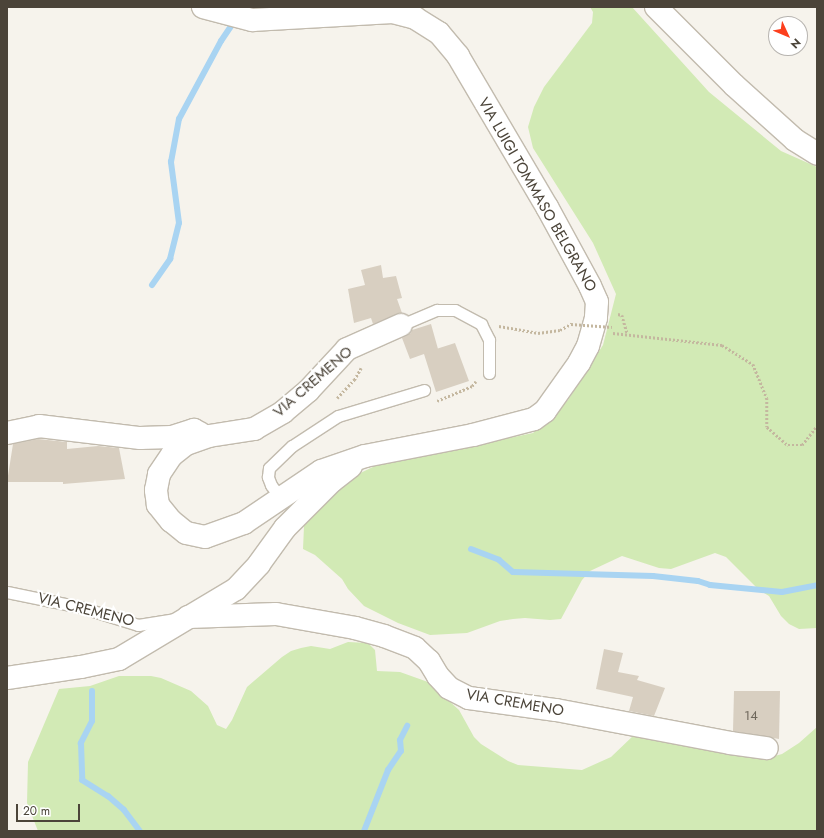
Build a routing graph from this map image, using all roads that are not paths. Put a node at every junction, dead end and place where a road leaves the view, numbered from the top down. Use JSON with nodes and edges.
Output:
{"nodes":[{"id":1,"x":203,"y":7,"type":"edge"},
{"id":2,"x":656,"y":7,"type":"edge"},
{"id":3,"x":817,"y":154,"type":"edge"},
{"id":4,"x":401,"y":325,"type":"joint"},
{"id":5,"x":489,"y":369,"type":"road end"},
{"id":6,"x":419,"y":392,"type":"road end"},
{"id":7,"x":7,"y":433,"type":"edge"},
{"id":8,"x":209,"y":436,"type":"junction"},
{"id":9,"x":365,"y":456,"type":"junction"},
{"id":10,"x":281,"y":498,"type":"junction"},
{"id":11,"x":7,"y":592,"type":"edge"},
{"id":12,"x":188,"y":617,"type":"junction"},
{"id":13,"x":7,"y":678,"type":"edge"},
{"id":14,"x":767,"y":748,"type":"dead end"}],
"edges":[{"from":1,"to":9,"type":"street","name":"VIA LUIGI TOMMASO BELGRANO"},
{"from":2,"to":3,"type":"street"},
{"from":4,"to":5,"type":"lane","name":"VIA CREMENO"},
{"from":4,"to":8,"type":"street","name":"VIA CREMENO"},
{"from":6,"to":10,"type":"lane"},
{"from":7,"to":8,"type":"street","name":"VIA CREMENO"},
{"from":8,"to":10,"type":"street","name":"VIA LUIGI TOMMASO BELGRANO"},
{"from":9,"to":10,"type":"street","name":"VIA LUIGI TOMMASO BELGRANO"},
{"from":9,"to":12,"type":"street","name":"VIA CREMENO"},
{"from":11,"to":12,"type":"lane","name":"VIA CREMENO"},
{"from":12,"to":13,"type":"street","name":"VIA CREMENO"},
{"from":12,"to":14,"type":"street","name":"VIA CREMENO"}]}
